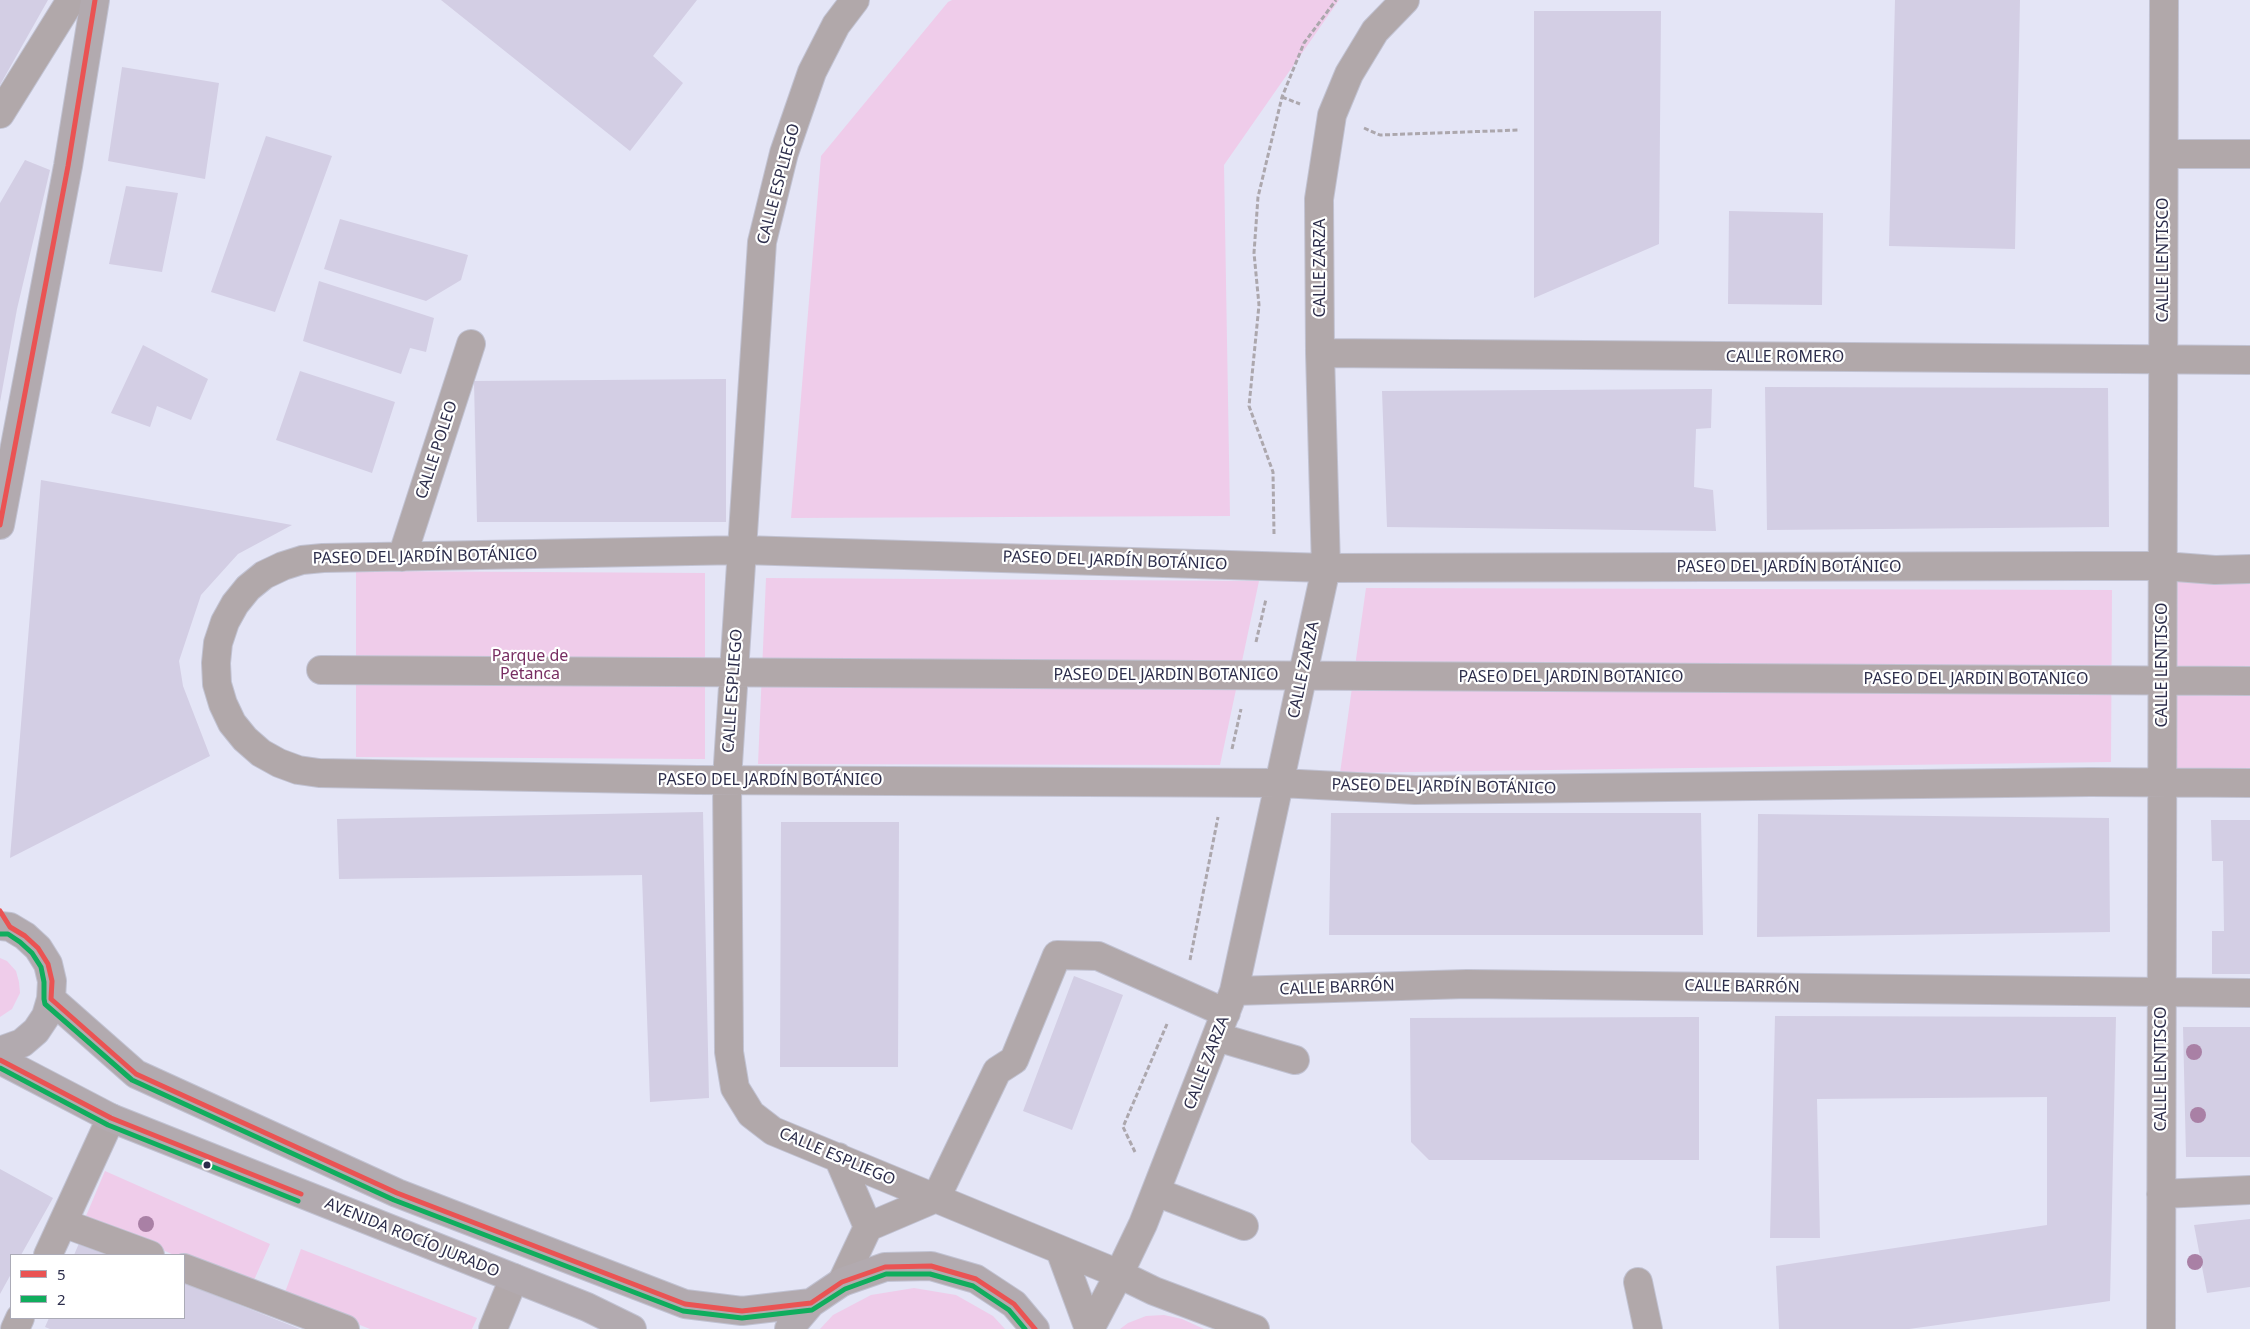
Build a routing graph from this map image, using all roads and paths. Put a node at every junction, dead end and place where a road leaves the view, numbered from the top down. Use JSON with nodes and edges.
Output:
{"nodes":[{"id":1,"x":70,"y":0,"type":"edge"},
{"id":2,"x":95,"y":0,"type":"edge"},
{"id":3,"x":855,"y":0,"type":"edge"},
{"id":4,"x":1405,"y":0,"type":"edge"},
{"id":5,"x":2164,"y":0,"type":"edge"},
{"id":6,"x":1282,"y":97,"type":"dead end"},
{"id":7,"x":0,"y":114,"type":"edge"},
{"id":8,"x":1332,"y":115,"type":"junction"},
{"id":9,"x":1520,"y":130,"type":"dead end"},
{"id":10,"x":2164,"y":154,"type":"junction"},
{"id":11,"x":2250,"y":154,"type":"edge"},
{"id":12,"x":471,"y":344,"type":"dead end"},
{"id":13,"x":1320,"y":353,"type":"junction"},
{"id":14,"x":2163,"y":360,"type":"junction"},
{"id":15,"x":2250,"y":360,"type":"edge"},
{"id":16,"x":0,"y":525,"type":"edge"},
{"id":17,"x":743,"y":550,"type":"junction"},
{"id":18,"x":402,"y":557,"type":"junction"},
{"id":19,"x":2163,"y":566,"type":"junction"},
{"id":20,"x":1326,"y":568,"type":"junction"},
{"id":21,"x":2250,"y":569,"type":"edge"},
{"id":22,"x":321,"y":670,"type":"dead end"},
{"id":23,"x":734,"y":672,"type":"junction"},
{"id":24,"x":1303,"y":676,"type":"junction"},
{"id":25,"x":2162,"y":680,"type":"junction"},
{"id":26,"x":2250,"y":681,"type":"edge"},
{"id":27,"x":727,"y":779,"type":"junction"},
{"id":28,"x":2162,"y":782,"type":"junction"},
{"id":29,"x":2250,"y":782,"type":"edge"},
{"id":30,"x":1280,"y":784,"type":"junction"},
{"id":31,"x":3,"y":921,"type":"edge"},
{"id":32,"x":2162,"y":991,"type":"junction"},
{"id":33,"x":2250,"y":993,"type":"edge"},
{"id":34,"x":51,"y":999,"type":"junction"},
{"id":35,"x":1226,"y":1013,"type":"junction"},
{"id":36,"x":0,"y":1051,"type":"edge"},
{"id":37,"x":0,"y":1060,"type":"edge"},
{"id":38,"x":1295,"y":1060,"type":"dead end"},
{"id":39,"x":111,"y":1118,"type":"junction"},
{"id":40,"x":838,"y":1157,"type":"junction"},
{"id":41,"x":2250,"y":1190,"type":"edge"},
{"id":42,"x":1156,"y":1192,"type":"junction"},
{"id":43,"x":2161,"y":1194,"type":"junction"},
{"id":44,"x":936,"y":1198,"type":"junction"},
{"id":45,"x":63,"y":1222,"type":"junction"},
{"id":46,"x":1244,"y":1226,"type":"dead end"},
{"id":47,"x":868,"y":1227,"type":"junction"},
{"id":48,"x":1060,"y":1250,"type":"junction"},
{"id":49,"x":48,"y":1254,"type":"edge"},
{"id":50,"x":147,"y":1254,"type":"edge"},
{"id":51,"x":185,"y":1268,"type":"edge"},
{"id":52,"x":1119,"y":1274,"type":"junction"},
{"id":53,"x":514,"y":1278,"type":"junction"},
{"id":54,"x":842,"y":1282,"type":"junction"},
{"id":55,"x":1638,"y":1282,"type":"dead end"},
{"id":56,"x":811,"y":1303,"type":"junction"},
{"id":57,"x":345,"y":1329,"type":"edge"},
{"id":58,"x":493,"y":1329,"type":"edge"},
{"id":59,"x":632,"y":1329,"type":"edge"},
{"id":60,"x":788,"y":1329,"type":"edge"},
{"id":61,"x":1035,"y":1329,"type":"edge"},
{"id":62,"x":1089,"y":1329,"type":"edge"},
{"id":63,"x":1255,"y":1329,"type":"edge"},
{"id":64,"x":1648,"y":1329,"type":"edge"},
{"id":65,"x":2161,"y":1329,"type":"edge"}],
"edges":[{"from":1,"to":7,"type":"street"},
{"from":2,"to":16,"type":"main road"},
{"from":3,"to":17,"type":"street","name":"CALLE ESPLIEGO"},
{"from":4,"to":8,"type":"street","name":"CALLE ZARZA"},
{"from":5,"to":10,"type":"street","name":"CALLE LENTISCO"},
{"from":6,"to":8,"type":"path"},
{"from":8,"to":9,"type":"path"},
{"from":8,"to":13,"type":"street","name":"CALLE ZARZA"},
{"from":10,"to":11,"type":"street"},
{"from":10,"to":14,"type":"street","name":"CALLE LENTISCO"},
{"from":12,"to":18,"type":"street","name":"CALLE POLEO"},
{"from":13,"to":14,"type":"street","name":"CALLE ROMERO"},
{"from":13,"to":20,"type":"street","name":"CALLE ZARZA"},
{"from":14,"to":15,"type":"street","name":"CALLE ROMERO"},
{"from":14,"to":19,"type":"street","name":"CALLE LENTISCO"},
{"from":17,"to":18,"type":"street","name":"PASEO DEL JARDÍN BOTÁNICO"},
{"from":17,"to":20,"type":"street","name":"PASEO DEL JARDÍN BOTÁNICO"},
{"from":17,"to":23,"type":"street","name":"CALLE ESPLIEGO"},
{"from":18,"to":27,"type":"street","name":"PASEO DEL JARDÍN BOTÁNICO"},
{"from":19,"to":20,"type":"street","name":"PASEO DEL JARDÍN BOTÁNICO"},
{"from":19,"to":21,"type":"street","name":"PASEO DEL JARDÍN BOTÁNICO"},
{"from":19,"to":25,"type":"street","name":"CALLE LENTISCO"},
{"from":20,"to":24,"type":"street","name":"CALLE ZARZA"},
{"from":22,"to":23,"type":"street","name":"PASEO DEL JARDIN BOTANICO"},
{"from":23,"to":24,"type":"street","name":"PASEO DEL JARDIN BOTANICO"},
{"from":23,"to":27,"type":"street","name":"CALLE ESPLIEGO"},
{"from":24,"to":25,"type":"street","name":"PASEO DEL JARDIN BOTANICO"},
{"from":24,"to":30,"type":"street","name":"CALLE ZARZA"},
{"from":25,"to":26,"type":"street","name":"PASEO DEL JARDIN BOTANICO"},
{"from":25,"to":28,"type":"street","name":"CALLE LENTISCO"},
{"from":27,"to":30,"type":"street","name":"PASEO DEL JARDÍN BOTÁNICO"},
{"from":27,"to":40,"type":"street","name":"CALLE ESPLIEGO"},
{"from":28,"to":29,"type":"street","name":"PASEO DEL JARDÍN BOTÁNICO"},
{"from":28,"to":30,"type":"street","name":"PASEO DEL JARDÍN BOTÁNICO"},
{"from":28,"to":32,"type":"street","name":"CALLE LENTISCO"},
{"from":30,"to":35,"type":"street","name":"CALLE ZARZA"},
{"from":31,"to":34,"type":"main road"},
{"from":32,"to":33,"type":"street","name":"CALLE BARRÓN"},
{"from":32,"to":35,"type":"street","name":"CALLE BARRÓN"},
{"from":32,"to":43,"type":"street","name":"CALLE LENTISCO"},
{"from":34,"to":36,"type":"main road"},
{"from":34,"to":56,"type":"main road"},
{"from":35,"to":38,"type":"street"},
{"from":35,"to":42,"type":"street","name":"CALLE ZARZA"},
{"from":35,"to":44,"type":"street"},
{"from":37,"to":39,"type":"main road","name":"AVENIDA ROCÍO JURADO"},
{"from":39,"to":45,"type":"street"},
{"from":39,"to":53,"type":"main road","name":"AVENIDA ROCÍO JURADO"},
{"from":40,"to":44,"type":"street","name":"CALLE ESPLIEGO"},
{"from":40,"to":47,"type":"street"},
{"from":41,"to":43,"type":"street"},
{"from":42,"to":46,"type":"street"},
{"from":42,"to":52,"type":"street","name":"CALLE ZARZA"},
{"from":43,"to":65,"type":"street","name":"CALLE LENTISCO"},
{"from":44,"to":47,"type":"street"},
{"from":44,"to":48,"type":"street","name":"CALLE ESPLIEGO"},
{"from":45,"to":49,"type":"street"},
{"from":45,"to":50,"type":"street"},
{"from":47,"to":54,"type":"street"},
{"from":48,"to":52,"type":"street","name":"CALLE ESPLIEGO"},
{"from":48,"to":62,"type":"street"},
{"from":51,"to":57,"type":"street"},
{"from":52,"to":62,"type":"street","name":"CALLE ZARZA"},
{"from":52,"to":63,"type":"street","name":"CALLE ESPLIEGO"},
{"from":53,"to":58,"type":"street"},
{"from":53,"to":59,"type":"main road","name":"AVENIDA ROCÍO JURADO"},
{"from":54,"to":56,"type":"main road"},
{"from":54,"to":61,"type":"main road"},
{"from":55,"to":64,"type":"street"},
{"from":56,"to":60,"type":"main road"}]}
